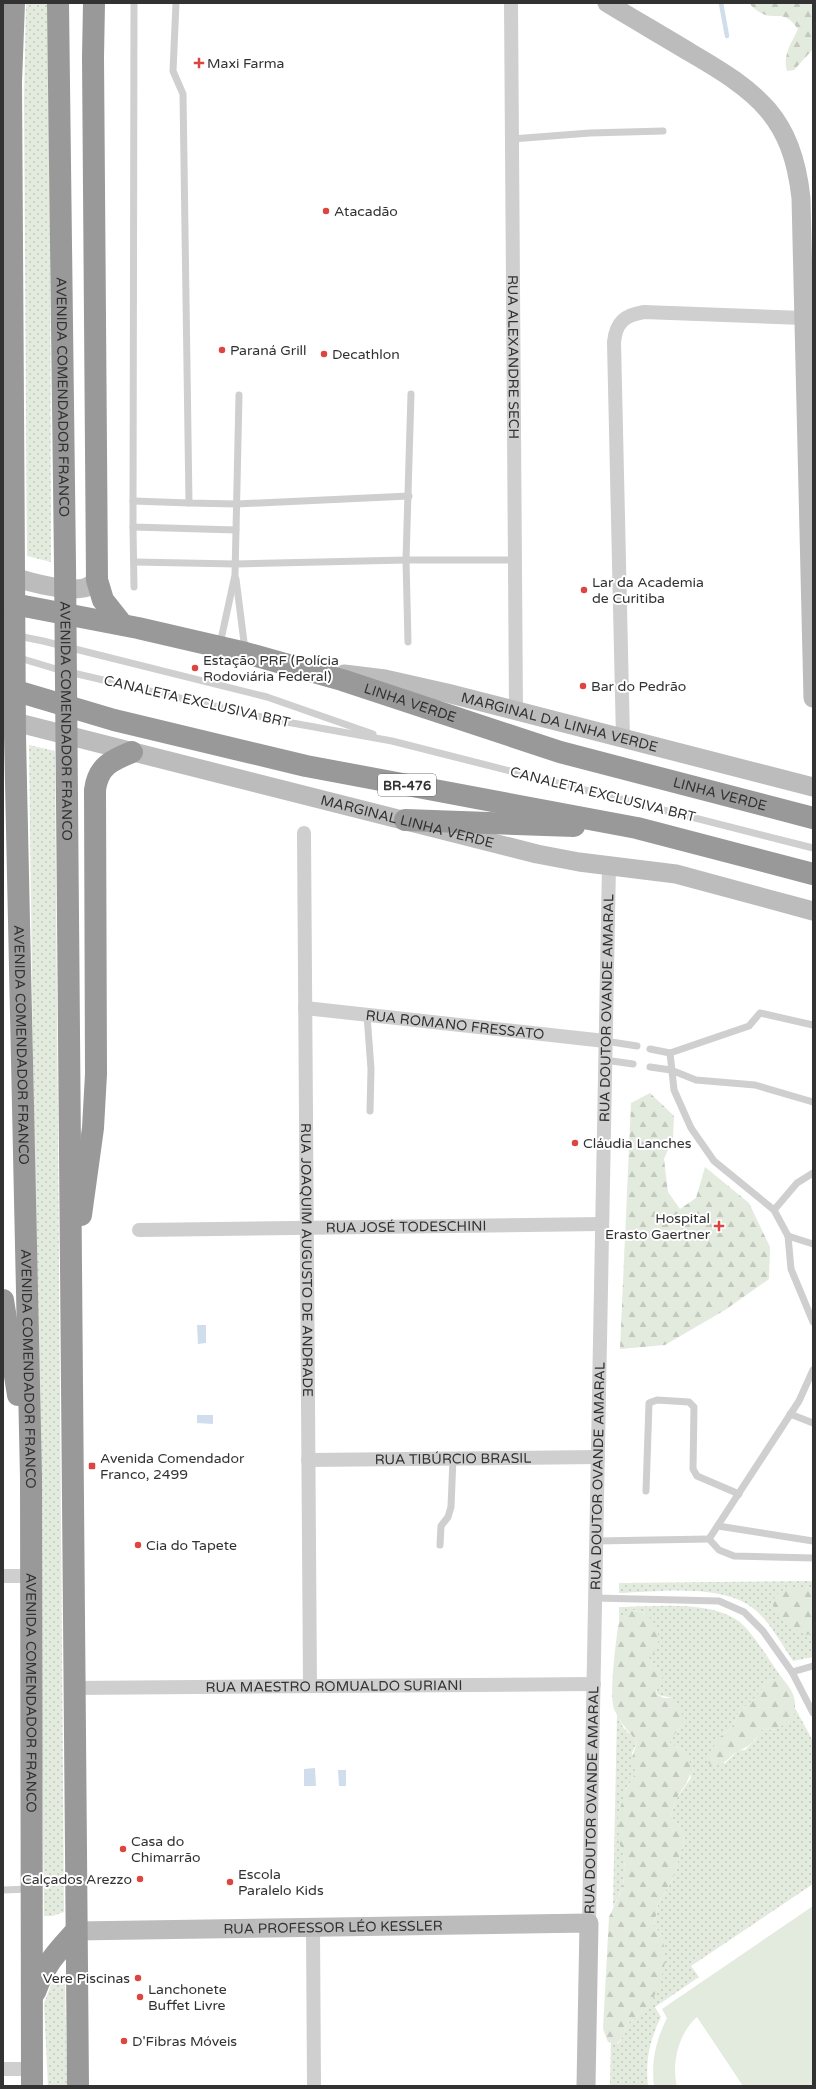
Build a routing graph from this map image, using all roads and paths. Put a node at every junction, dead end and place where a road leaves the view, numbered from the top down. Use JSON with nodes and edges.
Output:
{"nodes":[{"id":1,"x":14,"y":3,"type":"edge"},
{"id":2,"x":58,"y":3,"type":"edge"},
{"id":3,"x":94,"y":3,"type":"edge"},
{"id":4,"x":134,"y":3,"type":"edge"},
{"id":5,"x":176,"y":3,"type":"edge"},
{"id":6,"x":511,"y":3,"type":"edge"},
{"id":7,"x":607,"y":3,"type":"edge"},
{"id":8,"x":663,"y":131,"type":"dead end"},
{"id":9,"x":512,"y":140,"type":"junction"},
{"id":10,"x":804,"y":318,"type":"junction"},
{"id":11,"x":411,"y":394,"type":"dead end"},
{"id":12,"x":239,"y":395,"type":"dead end"},
{"id":13,"x":408,"y":496,"type":"junction"},
{"id":14,"x":133,"y":501,"type":"junction"},
{"id":15,"x":188,"y":503,"type":"junction"},
{"id":16,"x":237,"y":504,"type":"junction"},
{"id":17,"x":133,"y":527,"type":"junction"},
{"id":18,"x":236,"y":530,"type":"junction"},
{"id":19,"x":406,"y":560,"type":"junction"},
{"id":20,"x":515,"y":560,"type":"junction"},
{"id":21,"x":134,"y":562,"type":"junction"},
{"id":22,"x":236,"y":564,"type":"junction"},
{"id":23,"x":3,"y":572,"type":"edge"},
{"id":24,"x":235,"y":575,"type":"junction"},
{"id":25,"x":97,"y":580,"type":"junction"},
{"id":26,"x":134,"y":587,"type":"dead end"},
{"id":27,"x":3,"y":602,"type":"edge"},
{"id":28,"x":122,"y":624,"type":"junction"},
{"id":29,"x":3,"y":633,"type":"edge"},
{"id":30,"x":408,"y":642,"type":"dead end"},
{"id":31,"x":219,"y":646,"type":"junction"},
{"id":32,"x":3,"y":653,"type":"edge"},
{"id":33,"x":246,"y":653,"type":"junction"},
{"id":34,"x":303,"y":669,"type":"junction"},
{"id":35,"x":3,"y":687,"type":"edge"},
{"id":36,"x":813,"y":698,"type":"edge"},
{"id":37,"x":516,"y":711,"type":"junction"},
{"id":38,"x":9,"y":728,"type":"edge"},
{"id":39,"x":623,"y":739,"type":"junction"},
{"id":40,"x":392,"y":740,"type":"junction"},
{"id":41,"x":132,"y":752,"type":"junction"},
{"id":42,"x":813,"y":788,"type":"edge"},
{"id":43,"x":813,"y":818,"type":"edge"},
{"id":44,"x":405,"y":820,"type":"junction"},
{"id":45,"x":637,"y":828,"type":"junction"},
{"id":46,"x":304,"y":833,"type":"dead end"},
{"id":47,"x":813,"y":848,"type":"edge"},
{"id":48,"x":609,"y":865,"type":"junction"},
{"id":49,"x":813,"y":874,"type":"edge"},
{"id":50,"x":813,"y":911,"type":"edge"},
{"id":51,"x":305,"y":1008,"type":"junction"},
{"id":52,"x":367,"y":1015,"type":"junction"},
{"id":53,"x":813,"y":1025,"type":"edge"},
{"id":54,"x":605,"y":1041,"type":"junction"},
{"id":55,"x":637,"y":1046,"type":"dead end"},
{"id":56,"x":650,"y":1049,"type":"dead end"},
{"id":57,"x":670,"y":1053,"type":"junction"},
{"id":58,"x":605,"y":1060,"type":"junction"},
{"id":59,"x":634,"y":1064,"type":"dead end"},
{"id":60,"x":650,"y":1067,"type":"dead end"},
{"id":61,"x":671,"y":1070,"type":"junction"},
{"id":62,"x":813,"y":1102,"type":"edge"},
{"id":63,"x":370,"y":1111,"type":"dead end"},
{"id":64,"x":813,"y":1173,"type":"edge"},
{"id":65,"x":774,"y":1210,"type":"junction"},
{"id":66,"x":602,"y":1224,"type":"junction"},
{"id":67,"x":307,"y":1228,"type":"junction"},
{"id":68,"x":139,"y":1230,"type":"dead end"},
{"id":69,"x":788,"y":1236,"type":"junction"},
{"id":70,"x":813,"y":1244,"type":"edge"},
{"id":71,"x":71,"y":1294,"type":"junction"},
{"id":72,"x":3,"y":1300,"type":"edge"},
{"id":73,"x":813,"y":1322,"type":"edge"},
{"id":74,"x":813,"y":1370,"type":"edge"},
{"id":75,"x":790,"y":1414,"type":"junction"},
{"id":76,"x":813,"y":1423,"type":"edge"},
{"id":77,"x":598,"y":1457,"type":"junction"},
{"id":78,"x":453,"y":1458,"type":"junction"},
{"id":79,"x":308,"y":1460,"type":"junction"},
{"id":80,"x":31,"y":1477,"type":"junction"},
{"id":81,"x":646,"y":1490,"type":"dead end"},
{"id":82,"x":739,"y":1494,"type":"junction"},
{"id":83,"x":718,"y":1526,"type":"junction"},
{"id":84,"x":709,"y":1539,"type":"junction"},
{"id":85,"x":596,"y":1541,"type":"junction"},
{"id":86,"x":813,"y":1541,"type":"edge"},
{"id":87,"x":440,"y":1545,"type":"dead end"},
{"id":88,"x":813,"y":1558,"type":"edge"},
{"id":89,"x":3,"y":1576,"type":"edge"},
{"id":90,"x":31,"y":1576,"type":"junction"},
{"id":91,"x":595,"y":1598,"type":"junction"},
{"id":92,"x":813,"y":1666,"type":"edge"},
{"id":93,"x":792,"y":1672,"type":"junction"},
{"id":94,"x":594,"y":1684,"type":"junction"},
{"id":95,"x":310,"y":1686,"type":"junction"},
{"id":96,"x":74,"y":1688,"type":"junction"},
{"id":97,"x":813,"y":1713,"type":"edge"},
{"id":98,"x":32,"y":1889,"type":"junction"},
{"id":99,"x":3,"y":1890,"type":"edge"},
{"id":100,"x":589,"y":1923,"type":"junction"},
{"id":101,"x":313,"y":1927,"type":"junction"},
{"id":102,"x":76,"y":1931,"type":"junction"},
{"id":103,"x":32,"y":2000,"type":"junction"},
{"id":104,"x":3,"y":2069,"type":"edge"},
{"id":105,"x":32,"y":2078,"type":"edge"},
{"id":106,"x":78,"y":2086,"type":"edge"},
{"id":107,"x":314,"y":2086,"type":"edge"},
{"id":108,"x":586,"y":2086,"type":"edge"}],
"edges":[{"from":1,"to":38,"type":"highway","name":"AVENIDA COMENDADOR FRANCO"},
{"from":2,"to":71,"type":"highway","name":"AVENIDA COMENDADOR FRANCO"},
{"from":3,"to":25,"type":"highway"},
{"from":4,"to":14,"type":"lane"},
{"from":5,"to":15,"type":"lane"},
{"from":6,"to":9,"type":"street","name":"RUA ALEXANDRE SECH"},
{"from":7,"to":10,"type":"street"},
{"from":8,"to":9,"type":"lane"},
{"from":9,"to":20,"type":"street","name":"RUA ALEXANDRE SECH"},
{"from":10,"to":36,"type":"street"},
{"from":10,"to":39,"type":"street"},
{"from":11,"to":13,"type":"lane"},
{"from":12,"to":16,"type":"lane"},
{"from":13,"to":16,"type":"lane"},
{"from":13,"to":19,"type":"lane"},
{"from":14,"to":15,"type":"lane"},
{"from":14,"to":17,"type":"lane"},
{"from":15,"to":16,"type":"lane"},
{"from":16,"to":18,"type":"lane"},
{"from":17,"to":18,"type":"lane"},
{"from":17,"to":21,"type":"lane"},
{"from":18,"to":22,"type":"lane"},
{"from":19,"to":20,"type":"lane"},
{"from":19,"to":22,"type":"lane"},
{"from":19,"to":30,"type":"lane"},
{"from":20,"to":37,"type":"street","name":"RUA ALEXANDRE SECH"},
{"from":21,"to":22,"type":"lane"},
{"from":21,"to":26,"type":"lane"},
{"from":22,"to":24,"type":"lane"},
{"from":23,"to":25,"type":"street"},
{"from":24,"to":31,"type":"lane"},
{"from":24,"to":33,"type":"lane"},
{"from":25,"to":28,"type":"highway"},
{"from":27,"to":28,"type":"highway","name":"LINHA VERDE"},
{"from":28,"to":31,"type":"highway","name":"LINHA VERDE"},
{"from":29,"to":40,"type":"lane","name":"CANALETA EXCLUSIVA BRT"},
{"from":31,"to":33,"type":"highway","name":"LINHA VERDE"},
{"from":32,"to":40,"type":"lane","name":"CANALETA EXCLUSIVA BRT"},
{"from":33,"to":34,"type":"highway","name":"LINHA VERDE"},
{"from":34,"to":37,"type":"street","name":"MARGINAL DA LINHA VERDE"},
{"from":34,"to":43,"type":"highway","name":"LINHA VERDE"},
{"from":35,"to":45,"type":"highway","number":"BR-476"},
{"from":37,"to":39,"type":"street","name":"MARGINAL DA LINHA VERDE"},
{"from":38,"to":41,"type":"street","name":"MARGINAL LINHA VERDE"},
{"from":38,"to":80,"type":"highway","name":"AVENIDA COMENDADOR FRANCO"},
{"from":39,"to":42,"type":"street","name":"MARGINAL DA LINHA VERDE"},
{"from":40,"to":47,"type":"lane","name":"CANALETA EXCLUSIVA BRT"},
{"from":41,"to":44,"type":"street","name":"MARGINAL LINHA VERDE"},
{"from":41,"to":71,"type":"highway"},
{"from":44,"to":45,"type":"highway"},
{"from":44,"to":48,"type":"street","name":"MARGINAL LINHA VERDE"},
{"from":45,"to":49,"type":"highway","number":"BR-476"},
{"from":46,"to":51,"type":"street","name":"RUA JOAQUIM AUGUSTO DE ANDRADE"},
{"from":48,"to":50,"type":"street","name":"MARGINAL LINHA VERDE"},
{"from":48,"to":54,"type":"street","name":"RUA DOUTOR OVANDE AMARAL"},
{"from":51,"to":52,"type":"street","name":"RUA ROMANO FRESSATO"},
{"from":51,"to":67,"type":"street","name":"RUA JOAQUIM AUGUSTO DE ANDRADE"},
{"from":52,"to":54,"type":"street","name":"RUA ROMANO FRESSATO"},
{"from":52,"to":63,"type":"lane"},
{"from":53,"to":57,"type":"lane"},
{"from":54,"to":55,"type":"lane"},
{"from":54,"to":58,"type":"street","name":"RUA DOUTOR OVANDE AMARAL"},
{"from":56,"to":57,"type":"lane"},
{"from":57,"to":61,"type":"lane"},
{"from":58,"to":59,"type":"lane"},
{"from":58,"to":66,"type":"street","name":"RUA DOUTOR OVANDE AMARAL"},
{"from":60,"to":61,"type":"lane"},
{"from":61,"to":62,"type":"lane"},
{"from":61,"to":65,"type":"lane"},
{"from":64,"to":65,"type":"lane"},
{"from":65,"to":69,"type":"lane"},
{"from":66,"to":67,"type":"street","name":"RUA JOSÉ TODESCHINI"},
{"from":66,"to":77,"type":"street","name":"RUA DOUTOR OVANDE AMARAL"},
{"from":67,"to":68,"type":"street","name":"RUA JOSÉ TODESCHINI"},
{"from":67,"to":79,"type":"street","name":"RUA JOAQUIM AUGUSTO DE ANDRADE"},
{"from":69,"to":70,"type":"lane"},
{"from":69,"to":73,"type":"lane"},
{"from":71,"to":96,"type":"highway","name":"AVENIDA COMENDADOR FRANCO"},
{"from":72,"to":80,"type":"highway"},
{"from":74,"to":75,"type":"lane"},
{"from":75,"to":76,"type":"lane"},
{"from":75,"to":82,"type":"lane"},
{"from":77,"to":78,"type":"street","name":"RUA TIBÚRCIO BRASIL"},
{"from":77,"to":85,"type":"street","name":"RUA DOUTOR OVANDE AMARAL"},
{"from":78,"to":79,"type":"street","name":"RUA TIBÚRCIO BRASIL"},
{"from":78,"to":87,"type":"lane"},
{"from":79,"to":95,"type":"street","name":"RUA JOAQUIM AUGUSTO DE ANDRADE"},
{"from":80,"to":90,"type":"highway","name":"AVENIDA COMENDADOR FRANCO"},
{"from":81,"to":82,"type":"lane"},
{"from":82,"to":83,"type":"lane"},
{"from":83,"to":84,"type":"lane"},
{"from":83,"to":86,"type":"lane"},
{"from":84,"to":85,"type":"lane"},
{"from":84,"to":88,"type":"lane"},
{"from":85,"to":91,"type":"street","name":"RUA DOUTOR OVANDE AMARAL"},
{"from":89,"to":90,"type":"street"},
{"from":90,"to":98,"type":"highway","name":"AVENIDA COMENDADOR FRANCO"},
{"from":91,"to":93,"type":"lane"},
{"from":91,"to":94,"type":"street","name":"RUA DOUTOR OVANDE AMARAL"},
{"from":92,"to":93,"type":"lane"},
{"from":93,"to":97,"type":"lane"},
{"from":94,"to":95,"type":"street","name":"RUA MAESTRO ROMUALDO SURIANI"},
{"from":94,"to":100,"type":"street","name":"RUA DOUTOR OVANDE AMARAL"},
{"from":95,"to":96,"type":"street","name":"RUA MAESTRO ROMUALDO SURIANI"},
{"from":96,"to":102,"type":"highway","name":"AVENIDA COMENDADOR FRANCO"},
{"from":98,"to":99,"type":"lane"},
{"from":98,"to":103,"type":"highway","name":"AVENIDA COMENDADOR FRANCO"},
{"from":100,"to":101,"type":"street","name":"RUA PROFESSOR LÉO KESSLER"},
{"from":100,"to":108,"type":"street","name":"RUA DOUTOR OVANDE AMARAL"},
{"from":101,"to":102,"type":"street","name":"RUA PROFESSOR LÉO KESSLER"},
{"from":101,"to":107,"type":"street"},
{"from":102,"to":103,"type":"highway"},
{"from":102,"to":106,"type":"highway","name":"AVENIDA COMENDADOR FRANCO"},
{"from":103,"to":105,"type":"highway","name":"AVENIDA COMENDADOR FRANCO"},
{"from":104,"to":105,"type":"street"}]}
